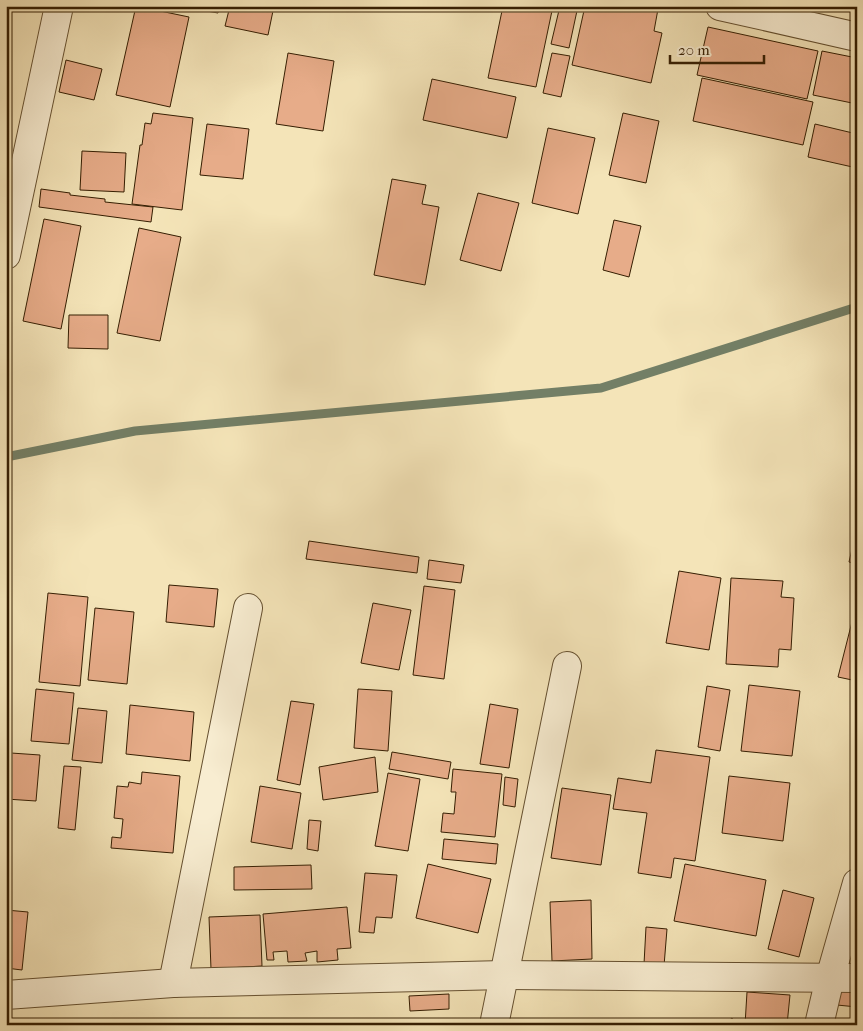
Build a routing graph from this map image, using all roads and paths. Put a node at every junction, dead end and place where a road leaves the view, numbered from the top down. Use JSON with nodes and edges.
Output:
{"nodes":[{"id":1,"x":58,"y":6,"type":"edge"},
{"id":2,"x":720,"y":6,"type":"edge"},
{"id":3,"x":857,"y":37,"type":"edge"},
{"id":4,"x":6,"y":255,"type":"edge"},
{"id":5,"x":248,"y":608,"type":"dead end"},
{"id":6,"x":567,"y":666,"type":"dead end"},
{"id":7,"x":857,"y":883,"type":"edge"},
{"id":8,"x":504,"y":975,"type":"junction"},
{"id":9,"x":830,"y":978,"type":"junction"},
{"id":10,"x":857,"y":978,"type":"edge"},
{"id":11,"x":173,"y":983,"type":"junction"},
{"id":12,"x":6,"y":995,"type":"edge"},
{"id":13,"x":494,"y":1025,"type":"edge"},
{"id":14,"x":819,"y":1025,"type":"edge"}],
"edges":[{"from":1,"to":4,"type":"street"},
{"from":2,"to":3,"type":"street"},
{"from":5,"to":11,"type":"street"},
{"from":6,"to":8,"type":"street"},
{"from":7,"to":9,"type":"street"},
{"from":8,"to":9,"type":"street"},
{"from":8,"to":11,"type":"street"},
{"from":8,"to":13,"type":"street"},
{"from":9,"to":10,"type":"street"},
{"from":9,"to":14,"type":"street"},
{"from":11,"to":12,"type":"street"}]}
